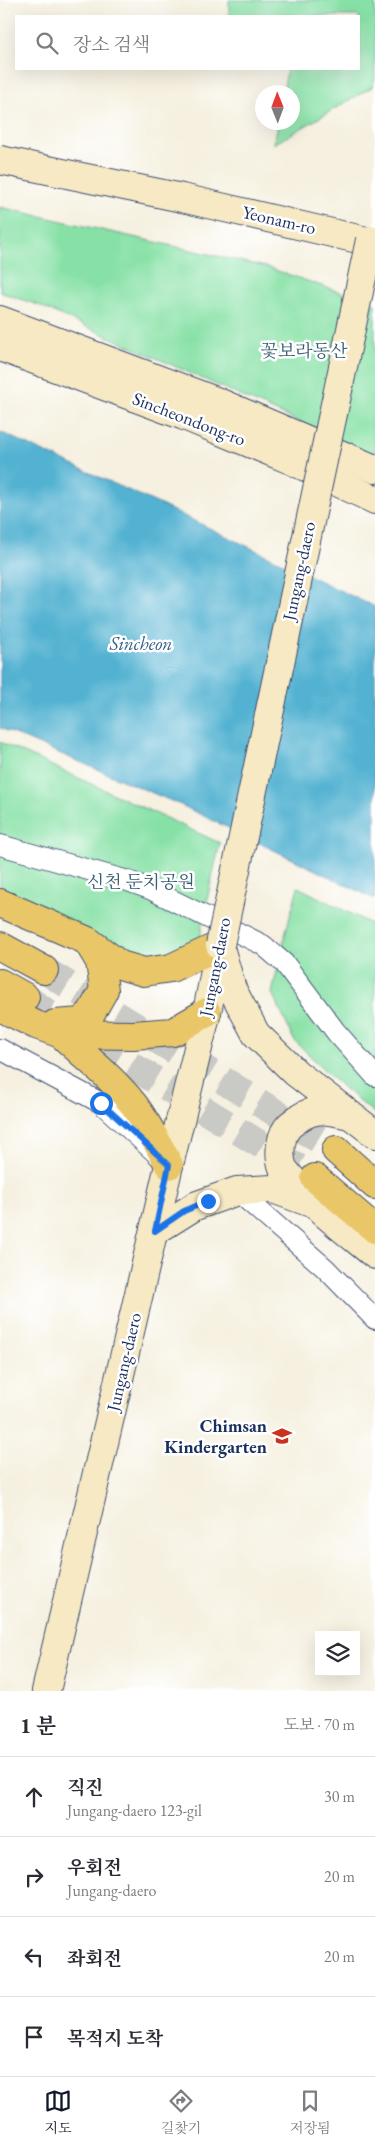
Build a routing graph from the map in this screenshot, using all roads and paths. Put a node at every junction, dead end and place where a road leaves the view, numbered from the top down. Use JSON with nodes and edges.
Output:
{"nodes":[{"id":1,"x":0,"y":160,"type":"edge"},
{"id":2,"x":0,"y":176,"type":"edge"},
{"id":3,"x":182,"y":198,"type":"junction"},
{"id":4,"x":372,"y":241,"type":"edge"},
{"id":5,"x":0,"y":320,"type":"edge"},
{"id":6,"x":0,"y":347,"type":"edge"},
{"id":7,"x":375,"y":469,"type":"edge"},
{"id":8,"x":375,"y":500,"type":"edge"},
{"id":9,"x":0,"y":845,"type":"edge"},
{"id":10,"x":0,"y":904,"type":"edge"},
{"id":11,"x":88,"y":942,"type":"junction"},
{"id":12,"x":220,"y":945,"type":"junction"},
{"id":13,"x":0,"y":946,"type":"edge"},
{"id":14,"x":44,"y":970,"type":"tunnel mouth"},
{"id":15,"x":0,"y":983,"type":"edge"},
{"id":16,"x":25,"y":997,"type":"tunnel mouth"},
{"id":17,"x":0,"y":1007,"type":"edge"},
{"id":18,"x":207,"y":1012,"type":"junction"},
{"id":19,"x":48,"y":1030,"type":"junction"},
{"id":20,"x":0,"y":1049,"type":"edge"},
{"id":21,"x":375,"y":1076,"type":"edge"},
{"id":22,"x":351,"y":1115,"type":"junction"},
{"id":23,"x":375,"y":1134,"type":"edge"},
{"id":24,"x":336,"y":1150,"type":"tunnel mouth"},
{"id":25,"x":169,"y":1165,"type":"junction"},
{"id":26,"x":375,"y":1185,"type":"edge"},
{"id":27,"x":238,"y":1191,"type":"junction"},
{"id":28,"x":313,"y":1191,"type":"junction"},
{"id":29,"x":375,"y":1229,"type":"edge"},
{"id":30,"x":155,"y":1231,"type":"junction"},
{"id":31,"x":375,"y":1255,"type":"edge"},
{"id":32,"x":375,"y":1319,"type":"edge"},
{"id":33,"x":46,"y":1691,"type":"edge"}],
"edges":[{"from":1,"to":3,"type":"main road","name":"Yeonam-ro"},
{"from":2,"to":3,"type":"main road","name":"Yeonam-ro"},
{"from":3,"to":4,"type":"main road","name":"Yeonam-ro"},
{"from":4,"to":12,"type":"main road","name":"Jungang-daero","bridge":true},
{"from":5,"to":7,"type":"main road","name":"Sincheondong-ro"},
{"from":6,"to":8,"type":"main road","name":"Sincheondong-ro"},
{"from":9,"to":21,"type":"street"},
{"from":10,"to":11,"type":"highway"},
{"from":11,"to":12,"type":"highway"},
{"from":11,"to":19,"type":"highway"},
{"from":12,"to":18,"type":"main road","name":"Jungang-daero"},
{"from":12,"to":22,"type":"main road"},
{"from":13,"to":14,"type":"highway"},
{"from":15,"to":16,"type":"highway"},
{"from":17,"to":19,"type":"highway"},
{"from":18,"to":19,"type":"highway"},
{"from":18,"to":25,"type":"main road","name":"Jungang-daero"},
{"from":19,"to":25,"type":"highway"},
{"from":20,"to":25,"type":"street"},
{"from":22,"to":23,"type":"main road"},
{"from":22,"to":28,"type":"main road"},
{"from":24,"to":26,"type":"highway"},
{"from":25,"to":30,"type":"main road","name":"Jungang-daero"},
{"from":27,"to":28,"type":"main road"},
{"from":27,"to":30,"type":"main road"},
{"from":27,"to":32,"type":"street"},
{"from":28,"to":29,"type":"highway"},
{"from":28,"to":31,"type":"main road"},
{"from":30,"to":33,"type":"main road","name":"Jungang-daero"}]}
